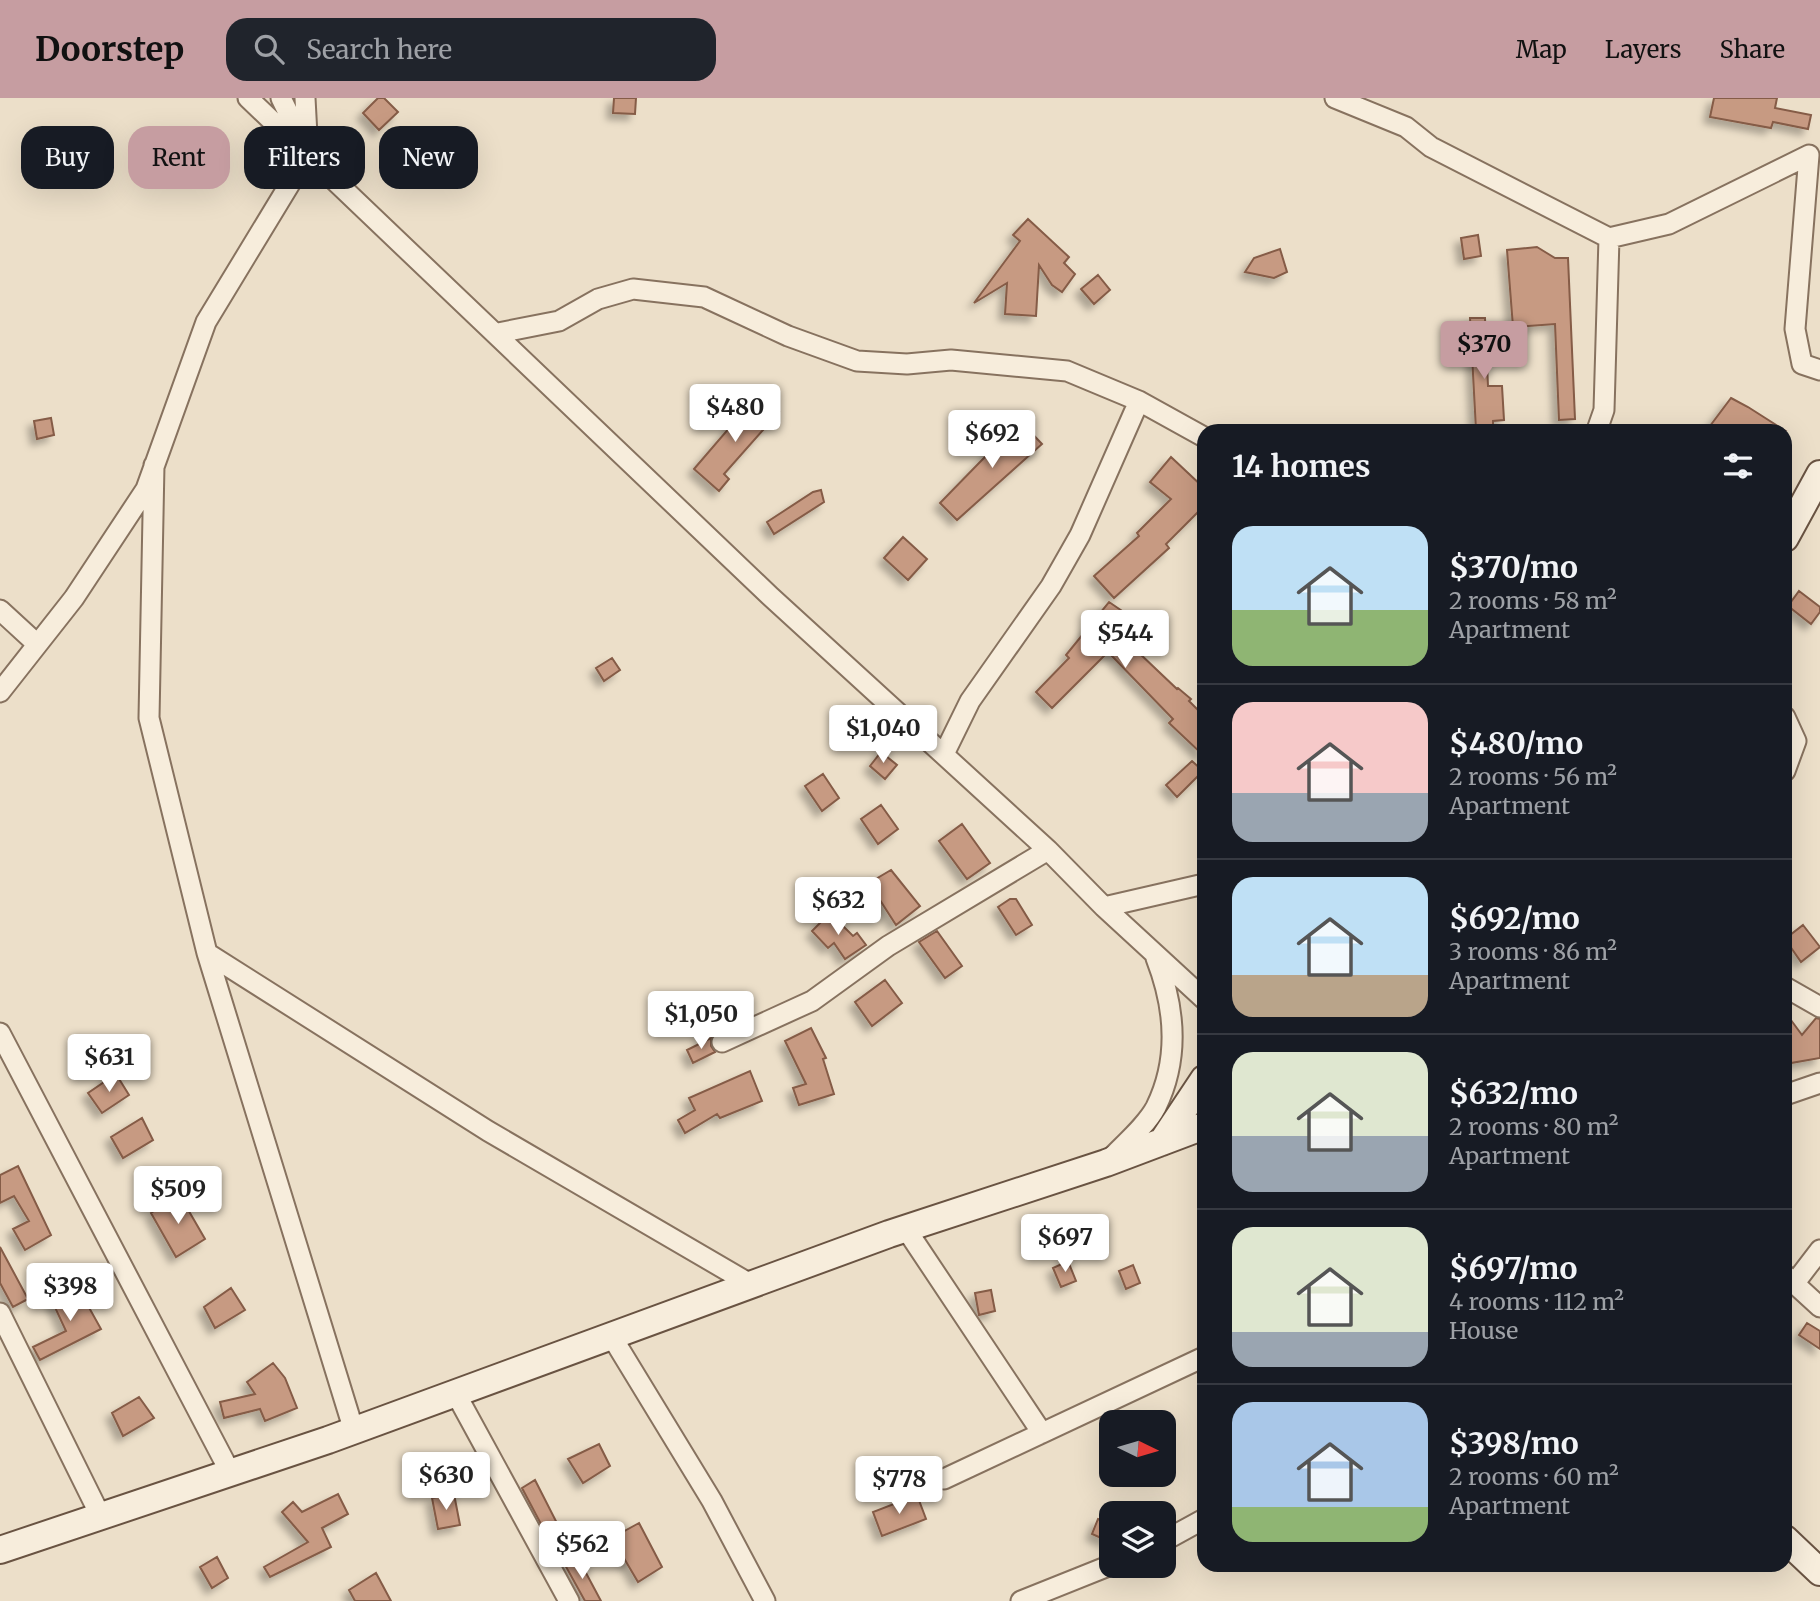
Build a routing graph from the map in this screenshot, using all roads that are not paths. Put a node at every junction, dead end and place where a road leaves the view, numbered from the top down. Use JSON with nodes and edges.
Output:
{"nodes":[{"id":1,"x":248,"y":98,"type":"edge"},
{"id":2,"x":281,"y":98,"type":"edge"},
{"id":3,"x":305,"y":98,"type":"edge"},
{"id":4,"x":1335,"y":98,"type":"edge"},
{"id":5,"x":278,"y":126,"type":"edge"},
{"id":6,"x":294,"y":126,"type":"edge"},
{"id":7,"x":306,"y":126,"type":"edge"},
{"id":8,"x":286,"y":189,"type":"edge"},
{"id":9,"x":344,"y":189,"type":"edge"},
{"id":10,"x":1609,"y":238,"type":"junction"},
{"id":11,"x":498,"y":333,"type":"junction"},
{"id":12,"x":1820,"y":370,"type":"edge"},
{"id":13,"x":1139,"y":401,"type":"junction"},
{"id":14,"x":1599,"y":424,"type":"edge"},
{"id":15,"x":1197,"y":434,"type":"edge"},
{"id":16,"x":154,"y":465,"type":"junction"},
{"id":17,"x":1820,"y":474,"type":"edge"},
{"id":18,"x":1792,"y":525,"type":"edge"},
{"id":19,"x":0,"y":610,"type":"edge"},
{"id":20,"x":37,"y":644,"type":"junction"},
{"id":21,"x":0,"y":692,"type":"edge"},
{"id":22,"x":1792,"y":732,"type":"edge"},
{"id":23,"x":1792,"y":752,"type":"edge"},
{"id":24,"x":944,"y":754,"type":"junction"},
{"id":25,"x":1048,"y":850,"type":"junction"},
{"id":26,"x":1197,"y":886,"type":"edge"},
{"id":27,"x":1104,"y":907,"type":"junction"},
{"id":28,"x":208,"y":953,"type":"junction"},
{"id":29,"x":1155,"y":954,"type":"junction"},
{"id":30,"x":1792,"y":991,"type":"edge"},
{"id":31,"x":1197,"y":993,"type":"edge"},
{"id":32,"x":1820,"y":1007,"type":"edge"},
{"id":33,"x":0,"y":1033,"type":"edge"},
{"id":34,"x":722,"y":1042,"type":"dead end"},
{"id":35,"x":1820,"y":1083,"type":"edge"},
{"id":36,"x":1197,"y":1090,"type":"edge"},
{"id":37,"x":1792,"y":1093,"type":"edge"},
{"id":38,"x":1197,"y":1129,"type":"edge"},
{"id":39,"x":1162,"y":1142,"type":"junction"},
{"id":40,"x":1106,"y":1163,"type":"junction"},
{"id":41,"x":906,"y":1229,"type":"junction"},
{"id":42,"x":1820,"y":1250,"type":"edge"},
{"id":43,"x":1792,"y":1277,"type":"edge"},
{"id":44,"x":1792,"y":1281,"type":"edge"},
{"id":45,"x":752,"y":1285,"type":"junction"},
{"id":46,"x":1820,"y":1307,"type":"edge"},
{"id":47,"x":0,"y":1313,"type":"edge"},
{"id":48,"x":612,"y":1337,"type":"junction"},
{"id":49,"x":1197,"y":1360,"type":"edge"},
{"id":50,"x":456,"y":1394,"type":"junction"},
{"id":51,"x":354,"y":1430,"type":"junction"},
{"id":52,"x":1042,"y":1433,"type":"junction"},
{"id":53,"x":230,"y":1472,"type":"junction"},
{"id":54,"x":944,"y":1479,"type":"dead end"},
{"id":55,"x":100,"y":1516,"type":"junction"},
{"id":56,"x":1197,"y":1523,"type":"edge"},
{"id":57,"x":1176,"y":1534,"type":"edge"},
{"id":58,"x":1792,"y":1546,"type":"edge"},
{"id":59,"x":0,"y":1550,"type":"edge"},
{"id":60,"x":1099,"y":1569,"type":"edge"},
{"id":61,"x":1820,"y":1572,"type":"edge"},
{"id":62,"x":569,"y":1601,"type":"edge"},
{"id":63,"x":765,"y":1601,"type":"edge"},
{"id":64,"x":1021,"y":1601,"type":"edge"}],
"edges":[{"from":1,"to":5,"type":"street"},
{"from":2,"to":6,"type":"street"},
{"from":3,"to":7,"type":"street"},
{"from":4,"to":10,"type":"street"},
{"from":8,"to":16,"type":"street"},
{"from":9,"to":11,"type":"street"},
{"from":10,"to":12,"type":"street"},
{"from":10,"to":14,"type":"street"},
{"from":11,"to":13,"type":"street"},
{"from":11,"to":24,"type":"street"},
{"from":13,"to":15,"type":"street"},
{"from":13,"to":24,"type":"street"},
{"from":16,"to":20,"type":"street"},
{"from":16,"to":28,"type":"street"},
{"from":17,"to":18,"type":"street"},
{"from":19,"to":20,"type":"street"},
{"from":20,"to":21,"type":"street"},
{"from":22,"to":23,"type":"street"},
{"from":24,"to":25,"type":"street"},
{"from":25,"to":27,"type":"street"},
{"from":25,"to":34,"type":"street"},
{"from":26,"to":27,"type":"street"},
{"from":27,"to":29,"type":"street"},
{"from":28,"to":45,"type":"street"},
{"from":28,"to":51,"type":"street"},
{"from":29,"to":31,"type":"street"},
{"from":29,"to":40,"type":"street"},
{"from":30,"to":32,"type":"street"},
{"from":33,"to":53,"type":"street"},
{"from":35,"to":37,"type":"street"},
{"from":36,"to":39,"type":"street"},
{"from":38,"to":39,"type":"street"},
{"from":39,"to":40,"type":"street"},
{"from":40,"to":41,"type":"street"},
{"from":41,"to":45,"type":"street"},
{"from":41,"to":52,"type":"street"},
{"from":42,"to":43,"type":"street"},
{"from":44,"to":46,"type":"street"},
{"from":45,"to":48,"type":"street"},
{"from":47,"to":55,"type":"street"},
{"from":48,"to":50,"type":"street"},
{"from":48,"to":63,"type":"street"},
{"from":49,"to":52,"type":"street"},
{"from":50,"to":51,"type":"street"},
{"from":50,"to":62,"type":"street"},
{"from":51,"to":53,"type":"street"},
{"from":52,"to":54,"type":"street"},
{"from":53,"to":55,"type":"street"},
{"from":55,"to":59,"type":"street"},
{"from":56,"to":57,"type":"street"},
{"from":58,"to":61,"type":"street"},
{"from":60,"to":64,"type":"street"}]}
